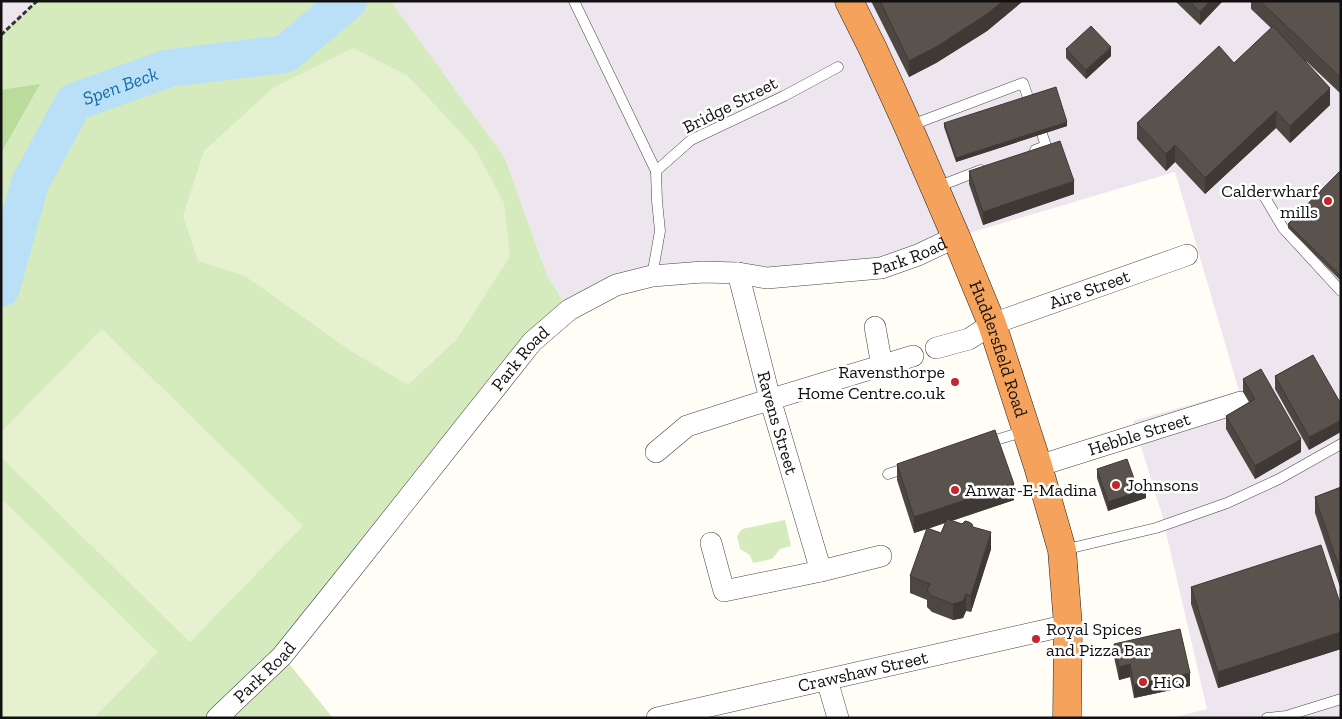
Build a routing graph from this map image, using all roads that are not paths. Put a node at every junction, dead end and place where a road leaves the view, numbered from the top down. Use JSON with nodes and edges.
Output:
{"nodes":[{"id":1,"x":574,"y":1,"type":"edge"},
{"id":2,"x":849,"y":1,"type":"edge"},
{"id":3,"x":838,"y":67,"type":"dead end"},
{"id":4,"x":1029,"y":100,"type":"edge"},
{"id":5,"x":908,"y":126,"type":"junction"},
{"id":6,"x":1042,"y":134,"type":"edge"},
{"id":7,"x":1027,"y":152,"type":"edge"},
{"id":8,"x":990,"y":166,"type":"edge"},
{"id":9,"x":656,"y":171,"type":"junction"},
{"id":10,"x":935,"y":188,"type":"junction"},
{"id":11,"x":1264,"y":196,"type":"dead end"},
{"id":12,"x":956,"y":237,"type":"junction"},
{"id":13,"x":1187,"y":255,"type":"dead end"},
{"id":14,"x":738,"y":273,"type":"junction"},
{"id":15,"x":652,"y":276,"type":"junction"},
{"id":16,"x":1341,"y":290,"type":"edge"},
{"id":17,"x":992,"y":324,"type":"junction"},
{"id":18,"x":875,"y":327,"type":"dead end"},
{"id":19,"x":936,"y":348,"type":"dead end"},
{"id":20,"x":913,"y":356,"type":"dead end"},
{"id":21,"x":882,"y":366,"type":"junction"},
{"id":22,"x":770,"y":400,"type":"junction"},
{"id":23,"x":1241,"y":402,"type":"dead end"},
{"id":24,"x":1026,"y":430,"type":"junction"},
{"id":25,"x":1341,"y":444,"type":"edge"},
{"id":26,"x":976,"y":446,"type":"edge"},
{"id":27,"x":656,"y":452,"type":"dead end"},
{"id":28,"x":923,"y":463,"type":"edge"},
{"id":29,"x":1038,"y":466,"type":"junction"},
{"id":30,"x":888,"y":474,"type":"dead end"},
{"id":31,"x":711,"y":543,"type":"dead end"},
{"id":32,"x":1062,"y":550,"type":"junction"},
{"id":33,"x":881,"y":556,"type":"dead end"},
{"id":34,"x":821,"y":571,"type":"junction"},
{"id":35,"x":1068,"y":625,"type":"junction"},
{"id":36,"x":827,"y":680,"type":"junction"},
{"id":37,"x":1341,"y":699,"type":"edge"},
{"id":38,"x":1286,"y":717,"type":"edge"},
{"id":39,"x":217,"y":718,"type":"edge"},
{"id":40,"x":657,"y":718,"type":"edge"},
{"id":41,"x":838,"y":718,"type":"edge"},
{"id":42,"x":1067,"y":718,"type":"edge"},
{"id":43,"x":1267,"y":718,"type":"edge"}],
"edges":[{"from":1,"to":9,"type":"lane"},
{"from":2,"to":5,"type":"highway","name":"Huddersfield Road"},
{"from":3,"to":9,"type":"lane","name":"Bridge Street"},
{"from":4,"to":5,"type":"lane"},
{"from":5,"to":10,"type":"highway","name":"Huddersfield Road"},
{"from":6,"to":7,"type":"lane"},
{"from":8,"to":10,"type":"lane"},
{"from":9,"to":15,"type":"lane"},
{"from":10,"to":12,"type":"highway","name":"Huddersfield Road"},
{"from":11,"to":16,"type":"lane"},
{"from":12,"to":14,"type":"street","name":"Park Road"},
{"from":12,"to":17,"type":"highway","name":"Huddersfield Road"},
{"from":13,"to":17,"type":"street","name":"Aire Street"},
{"from":14,"to":15,"type":"street","name":"Park Road"},
{"from":14,"to":22,"type":"street","name":"Ravens Street"},
{"from":15,"to":39,"type":"street","name":"Park Road"},
{"from":17,"to":19,"type":"street","name":"Aire Street"},
{"from":17,"to":24,"type":"highway","name":"Huddersfield Road"},
{"from":18,"to":21,"type":"street"},
{"from":20,"to":21,"type":"street"},
{"from":21,"to":22,"type":"street"},
{"from":22,"to":27,"type":"street"},
{"from":22,"to":34,"type":"street","name":"Ravens Street"},
{"from":23,"to":29,"type":"street","name":"Hebble Street"},
{"from":24,"to":26,"type":"lane"},
{"from":24,"to":29,"type":"highway","name":"Huddersfield Road"},
{"from":25,"to":32,"type":"lane"},
{"from":28,"to":30,"type":"lane"},
{"from":29,"to":32,"type":"highway","name":"Huddersfield Road"},
{"from":31,"to":34,"type":"street"},
{"from":32,"to":35,"type":"highway","name":"Huddersfield Road"},
{"from":33,"to":34,"type":"street"},
{"from":35,"to":36,"type":"street","name":"Crawshaw Street"},
{"from":35,"to":42,"type":"highway","name":"Huddersfield Road"},
{"from":36,"to":40,"type":"street","name":"Crawshaw Street"},
{"from":36,"to":41,"type":"street"},
{"from":37,"to":38,"type":"lane"},
{"from":38,"to":43,"type":"lane"}]}
